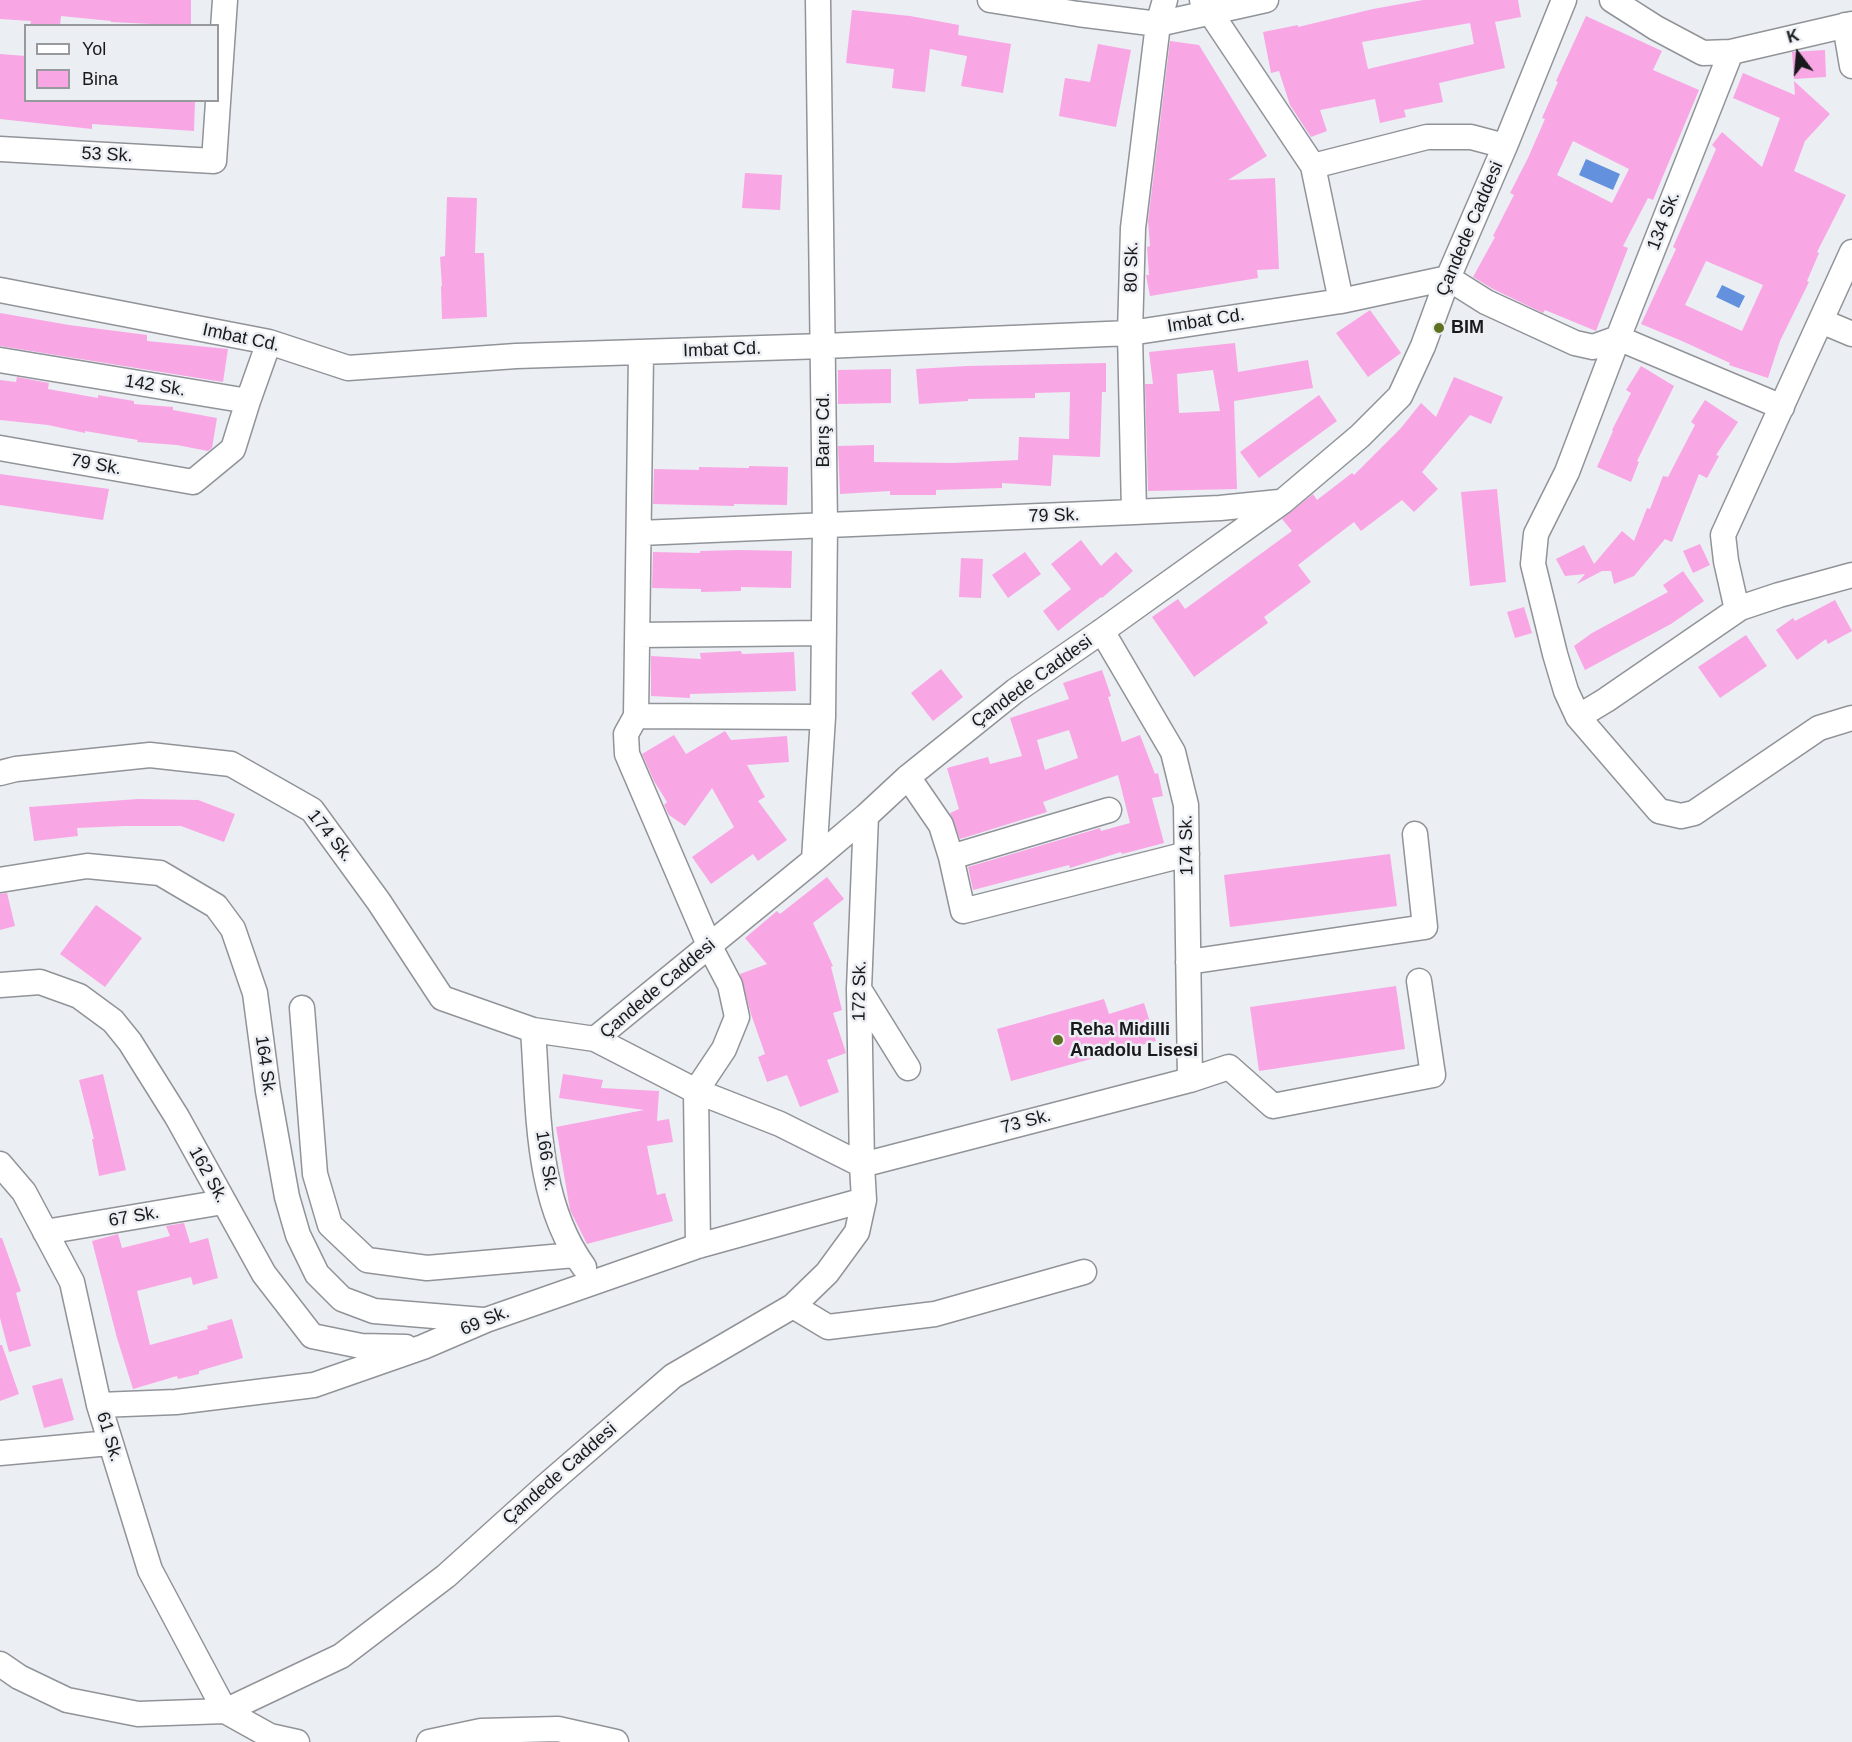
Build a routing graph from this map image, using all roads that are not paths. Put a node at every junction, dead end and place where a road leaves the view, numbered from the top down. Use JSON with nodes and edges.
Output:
{"nodes":[{"id":1,"x":225,"y":0,"type":"edge"},
{"id":2,"x":818,"y":0,"type":"edge"},
{"id":3,"x":990,"y":0,"type":"edge"},
{"id":4,"x":1165,"y":0,"type":"edge"},
{"id":5,"x":1266,"y":0,"type":"edge"},
{"id":6,"x":1564,"y":0,"type":"edge"},
{"id":7,"x":1612,"y":0,"type":"edge"},
{"id":8,"x":1206,"y":6,"type":"edge"},
{"id":9,"x":1158,"y":24,"type":"junction"},
{"id":10,"x":1849,"y":25,"type":"edge"},
{"id":11,"x":1731,"y":52,"type":"junction"},
{"id":12,"x":1852,"y":66,"type":"edge"},
{"id":13,"x":219,"y":87,"type":"edge"},
{"id":14,"x":218,"y":102,"type":"edge"},
{"id":15,"x":1505,"y":146,"type":"junction"},
{"id":16,"x":0,"y":150,"type":"edge"},
{"id":17,"x":1313,"y":166,"type":"junction"},
{"id":18,"x":1852,"y":252,"type":"edge"},
{"id":19,"x":1448,"y":278,"type":"junction"},
{"id":20,"x":0,"y":290,"type":"edge"},
{"id":21,"x":1341,"y":301,"type":"junction"},
{"id":22,"x":1821,"y":321,"type":"junction"},
{"id":23,"x":1130,"y":333,"type":"junction"},
{"id":24,"x":1852,"y":334,"type":"edge"},
{"id":25,"x":1618,"y":338,"type":"junction"},
{"id":26,"x":269,"y":342,"type":"junction"},
{"id":27,"x":824,"y":346,"type":"junction"},
{"id":28,"x":641,"y":353,"type":"junction"},
{"id":29,"x":0,"y":360,"type":"edge"},
{"id":30,"x":248,"y":401,"type":"junction"},
{"id":31,"x":1782,"y":407,"type":"junction"},
{"id":32,"x":0,"y":448,"type":"edge"},
{"id":33,"x":1282,"y":501,"type":"junction"},
{"id":34,"x":1134,"y":512,"type":"junction"},
{"id":35,"x":825,"y":525,"type":"junction"},
{"id":36,"x":640,"y":533,"type":"junction"},
{"id":37,"x":1852,"y":575,"type":"edge"},
{"id":38,"x":1740,"y":608,"type":"junction"},
{"id":39,"x":1102,"y":631,"type":"junction"},
{"id":40,"x":824,"y":633,"type":"junction"},
{"id":41,"x":638,"y":634,"type":"junction"},
{"id":42,"x":636,"y":716,"type":"junction"},
{"id":43,"x":823,"y":717,"type":"junction"},
{"id":44,"x":1578,"y":717,"type":"junction"},
{"id":45,"x":1852,"y":718,"type":"edge"},
{"id":46,"x":0,"y":773,"type":"edge"},
{"id":47,"x":908,"y":777,"type":"junction"},
{"id":48,"x":1109,"y":810,"type":"dead end"},
{"id":49,"x":866,"y":816,"type":"junction"},
{"id":50,"x":1415,"y":834,"type":"dead end"},
{"id":51,"x":1187,"y":854,"type":"junction"},
{"id":52,"x":951,"y":857,"type":"junction"},
{"id":53,"x":814,"y":860,"type":"junction"},
{"id":54,"x":0,"y":880,"type":"edge"},
{"id":55,"x":709,"y":945,"type":"junction"},
{"id":56,"x":1188,"y":962,"type":"junction"},
{"id":57,"x":1419,"y":981,"type":"dead end"},
{"id":58,"x":0,"y":985,"type":"edge"},
{"id":59,"x":859,"y":989,"type":"junction"},
{"id":60,"x":302,"y":1008,"type":"dead end"},
{"id":61,"x":533,"y":1030,"type":"junction"},
{"id":62,"x":595,"y":1039,"type":"junction"},
{"id":63,"x":908,"y":1068,"type":"dead end"},
{"id":64,"x":1190,"y":1080,"type":"junction"},
{"id":65,"x":696,"y":1090,"type":"junction"},
{"id":66,"x":0,"y":1164,"type":"edge"},
{"id":67,"x":862,"y":1165,"type":"junction"},
{"id":68,"x":864,"y":1200,"type":"junction"},
{"id":69,"x":223,"y":1202,"type":"junction"},
{"id":70,"x":45,"y":1232,"type":"junction"},
{"id":71,"x":698,"y":1246,"type":"junction"},
{"id":72,"x":575,"y":1255,"type":"junction"},
{"id":73,"x":1084,"y":1272,"type":"dead end"},
{"id":74,"x":594,"y":1281,"type":"junction"},
{"id":75,"x":793,"y":1306,"type":"junction"},
{"id":76,"x":486,"y":1320,"type":"junction"},
{"id":77,"x":423,"y":1347,"type":"junction"},
{"id":78,"x":99,"y":1405,"type":"junction"},
{"id":79,"x":110,"y":1443,"type":"junction"},
{"id":80,"x":0,"y":1453,"type":"edge"},
{"id":81,"x":0,"y":1664,"type":"edge"},
{"id":82,"x":225,"y":1711,"type":"junction"},
{"id":83,"x":297,"y":1742,"type":"edge"},
{"id":84,"x":429,"y":1742,"type":"edge"},
{"id":85,"x":616,"y":1742,"type":"edge"}],
"edges":[{"from":1,"to":13,"type":"street","name":"53 Sk."},
{"from":2,"to":27,"type":"street","name":"Barış Cd."},
{"from":3,"to":9,"type":"street"},
{"from":4,"to":9,"type":"street","name":"80 Sk."},
{"from":5,"to":8,"type":"street"},
{"from":6,"to":15,"type":"street","name":"Çandede Caddesi"},
{"from":7,"to":11,"type":"street"},
{"from":8,"to":9,"type":"street"},
{"from":8,"to":17,"type":"street"},
{"from":9,"to":23,"type":"street","name":"80 Sk."},
{"from":10,"to":11,"type":"street"},
{"from":10,"to":12,"type":"street"},
{"from":11,"to":25,"type":"street","name":"134 Sk."},
{"from":14,"to":16,"type":"street","name":"53 Sk."},
{"from":15,"to":17,"type":"street"},
{"from":15,"to":19,"type":"street","name":"Çandede Caddesi"},
{"from":17,"to":21,"type":"street"},
{"from":18,"to":22,"type":"street"},
{"from":19,"to":21,"type":"street","name":"Imbat Cd."},
{"from":19,"to":25,"type":"street"},
{"from":19,"to":33,"type":"street","name":"Çandede Caddesi"},
{"from":20,"to":26,"type":"street","name":"Imbat Cd."},
{"from":21,"to":23,"type":"street","name":"Imbat Cd."},
{"from":22,"to":24,"type":"street"},
{"from":22,"to":31,"type":"street"},
{"from":23,"to":27,"type":"street","name":"Imbat Cd."},
{"from":23,"to":34,"type":"street","name":"80 Sk."},
{"from":25,"to":31,"type":"street"},
{"from":25,"to":44,"type":"street","name":"134 Sk."},
{"from":26,"to":28,"type":"street","name":"Imbat Cd."},
{"from":26,"to":30,"type":"street"},
{"from":27,"to":28,"type":"street","name":"Imbat Cd."},
{"from":27,"to":35,"type":"street","name":"Barış Cd."},
{"from":28,"to":36,"type":"street"},
{"from":29,"to":30,"type":"street","name":"142 Sk."},
{"from":30,"to":32,"type":"street","name":"79 Sk."},
{"from":31,"to":38,"type":"street"},
{"from":33,"to":34,"type":"street","name":"79 Sk."},
{"from":33,"to":39,"type":"street","name":"Çandede Caddesi"},
{"from":34,"to":35,"type":"street","name":"79 Sk."},
{"from":35,"to":36,"type":"street","name":"79 Sk."},
{"from":35,"to":40,"type":"street","name":"Barış Cd."},
{"from":36,"to":41,"type":"street"},
{"from":37,"to":38,"type":"street"},
{"from":38,"to":44,"type":"street"},
{"from":39,"to":47,"type":"street","name":"Çandede Caddesi"},
{"from":39,"to":51,"type":"street","name":"174 Sk."},
{"from":40,"to":41,"type":"street"},
{"from":40,"to":43,"type":"street","name":"Barış Cd."},
{"from":41,"to":42,"type":"street"},
{"from":42,"to":43,"type":"street"},
{"from":42,"to":55,"type":"street"},
{"from":43,"to":53,"type":"street","name":"Barış Cd."},
{"from":44,"to":45,"type":"street","name":"134 Sk."},
{"from":46,"to":61,"type":"street","name":"174 Sk."},
{"from":47,"to":49,"type":"street","name":"Çandede Caddesi"},
{"from":47,"to":52,"type":"street"},
{"from":48,"to":52,"type":"street"},
{"from":49,"to":53,"type":"street","name":"Çandede Caddesi"},
{"from":49,"to":59,"type":"street","name":"172 Sk."},
{"from":50,"to":56,"type":"street"},
{"from":51,"to":52,"type":"street"},
{"from":51,"to":56,"type":"street","name":"174 Sk."},
{"from":53,"to":55,"type":"street","name":"Çandede Caddesi"},
{"from":54,"to":76,"type":"street","name":"164 Sk."},
{"from":55,"to":62,"type":"street","name":"Çandede Caddesi"},
{"from":55,"to":65,"type":"street"},
{"from":56,"to":64,"type":"street","name":"174 Sk."},
{"from":57,"to":64,"type":"street","name":"73 Sk."},
{"from":58,"to":69,"type":"street","name":"162 Sk."},
{"from":59,"to":63,"type":"street"},
{"from":59,"to":67,"type":"street","name":"172 Sk."},
{"from":60,"to":72,"type":"street"},
{"from":61,"to":62,"type":"street","name":"174 Sk."},
{"from":61,"to":72,"type":"street","name":"166 Sk."},
{"from":62,"to":65,"type":"street","name":"Çandede Caddesi"},
{"from":64,"to":67,"type":"street","name":"73 Sk."},
{"from":65,"to":67,"type":"street","name":"Çandede Caddesi"},
{"from":65,"to":71,"type":"street"},
{"from":66,"to":70,"type":"street","name":"61 Sk."},
{"from":67,"to":68,"type":"street","name":"Çandede Caddesi"},
{"from":68,"to":71,"type":"street","name":"69 Sk."},
{"from":68,"to":75,"type":"street","name":"Çandede Caddesi"},
{"from":69,"to":70,"type":"street","name":"67 Sk."},
{"from":69,"to":77,"type":"street","name":"162 Sk."},
{"from":70,"to":78,"type":"street","name":"61 Sk."},
{"from":71,"to":74,"type":"street","name":"69 Sk."},
{"from":72,"to":74,"type":"street","name":"166 Sk."},
{"from":73,"to":75,"type":"street"},
{"from":74,"to":76,"type":"street","name":"69 Sk."},
{"from":75,"to":82,"type":"street","name":"Çandede Caddesi"},
{"from":76,"to":77,"type":"street","name":"69 Sk."},
{"from":77,"to":78,"type":"street","name":"69 Sk."},
{"from":78,"to":79,"type":"street","name":"61 Sk."},
{"from":79,"to":80,"type":"street"},
{"from":79,"to":82,"type":"street","name":"61 Sk."},
{"from":81,"to":82,"type":"street"},
{"from":82,"to":83,"type":"street"},
{"from":84,"to":85,"type":"street"}]}
